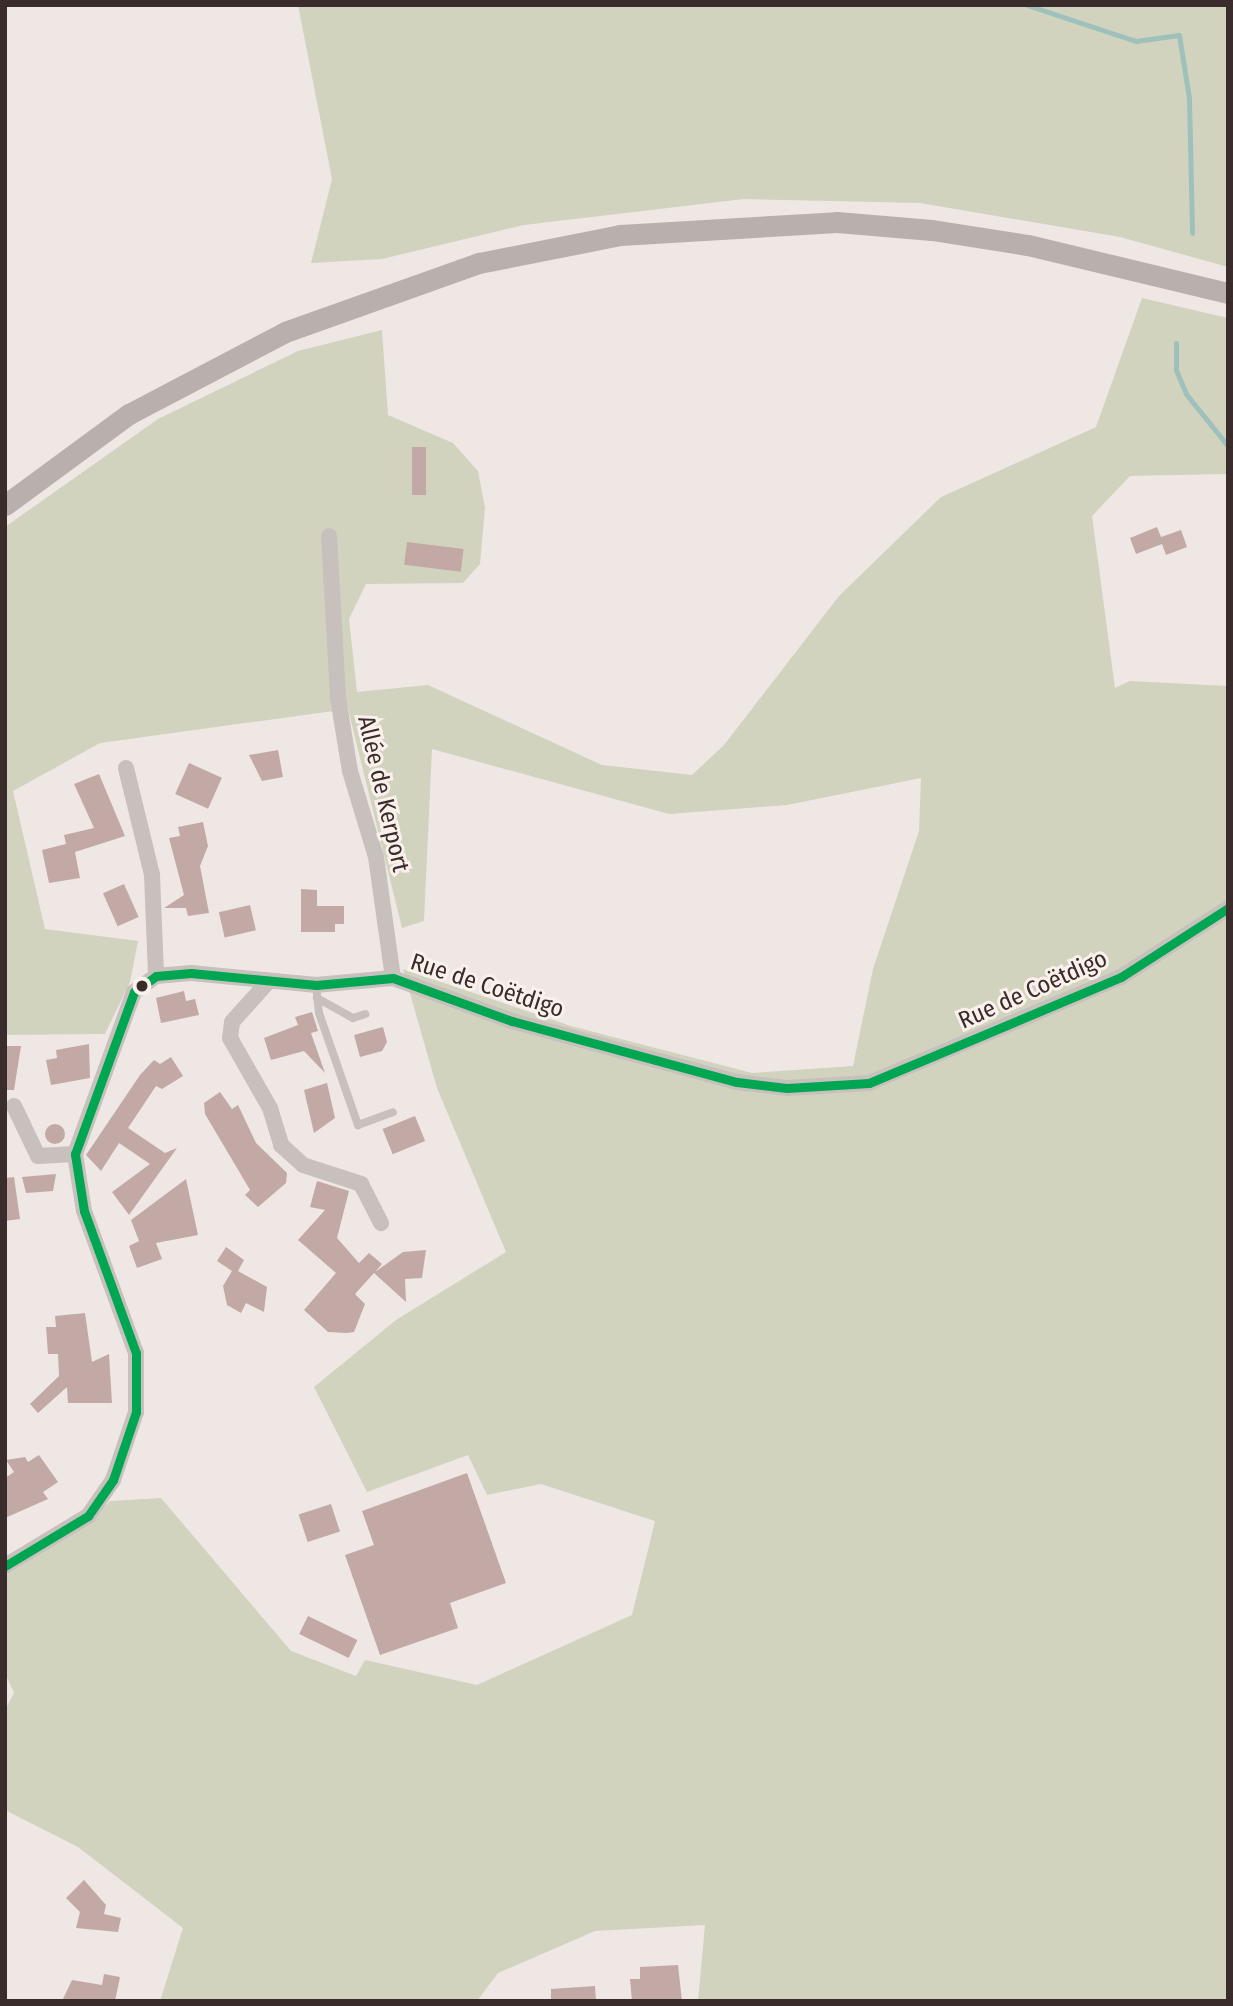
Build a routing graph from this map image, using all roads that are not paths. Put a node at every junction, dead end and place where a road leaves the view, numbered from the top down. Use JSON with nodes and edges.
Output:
{"nodes":[{"id":1,"x":1228,"y":293,"type":"edge"},
{"id":2,"x":5,"y":505,"type":"edge"},
{"id":3,"x":328,"y":536,"type":"dead end"},
{"id":4,"x":126,"y":768,"type":"dead end"},
{"id":5,"x":1228,"y":908,"type":"edge"},
{"id":6,"x":156,"y":976,"type":"junction"},
{"id":7,"x":393,"y":978,"type":"junction"},
{"id":8,"x":267,"y":983,"type":"junction"},
{"id":9,"x":316,"y":991,"type":"junction"},
{"id":10,"x":365,"y":1014,"type":"dead end"},
{"id":11,"x":14,"y":1106,"type":"dead end"},
{"id":12,"x":393,"y":1112,"type":"dead end"},
{"id":13,"x":75,"y":1154,"type":"junction"},
{"id":14,"x":381,"y":1223,"type":"dead end"},
{"id":15,"x":5,"y":1566,"type":"edge"}],
"edges":[{"from":1,"to":2,"type":"main road"},
{"from":3,"to":7,"type":"street","name":"Allée de Kerport"},
{"from":4,"to":6,"type":"street"},
{"from":5,"to":7,"type":"street","name":"Rue de Coëtdigo"},
{"from":6,"to":8,"type":"street","name":"Rue de Coëtdigo"},
{"from":6,"to":13,"type":"street"},
{"from":7,"to":9,"type":"street","name":"Rue de Coëtdigo"},
{"from":8,"to":9,"type":"street","name":"Rue de Coëtdigo"},
{"from":8,"to":14,"type":"street"},
{"from":9,"to":10,"type":"lane"},
{"from":9,"to":12,"type":"lane"},
{"from":11,"to":13,"type":"street"},
{"from":13,"to":15,"type":"street"}]}
